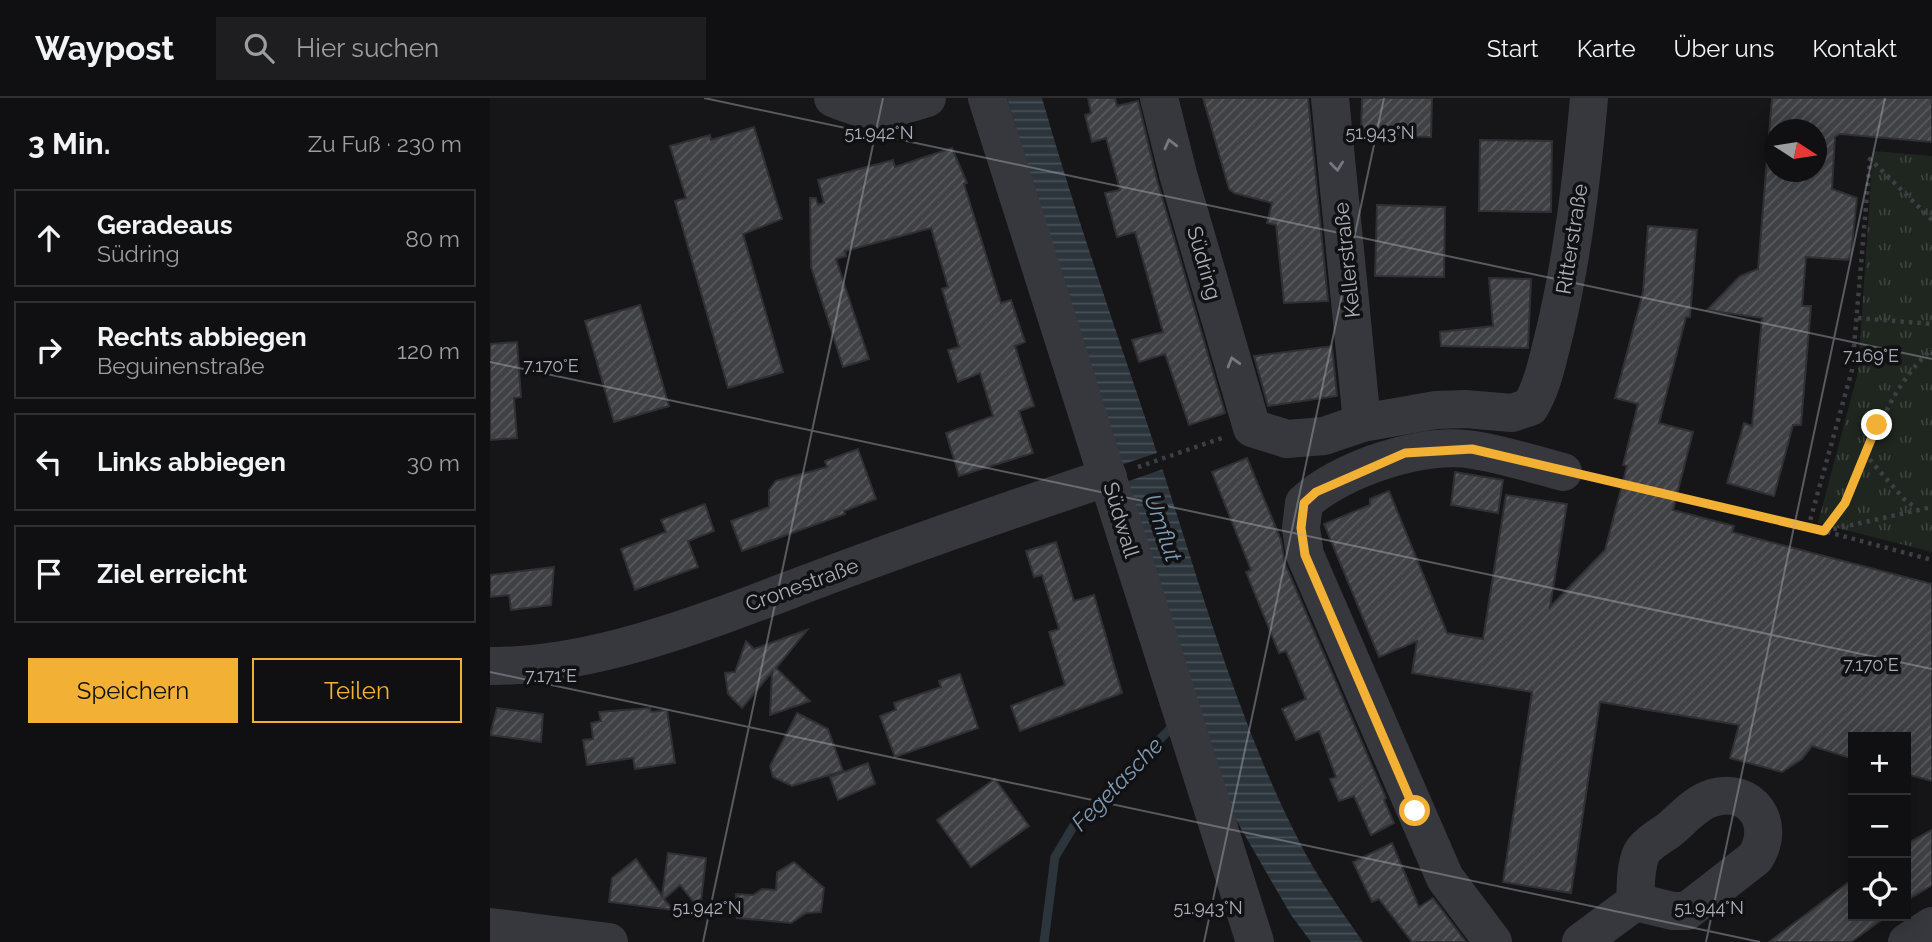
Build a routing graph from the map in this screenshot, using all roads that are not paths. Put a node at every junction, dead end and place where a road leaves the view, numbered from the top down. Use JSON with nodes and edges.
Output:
{"nodes":[{"id":1,"x":832,"y":98,"type":"edge"},
{"id":2,"x":927,"y":98,"type":"edge"},
{"id":3,"x":987,"y":98,"type":"edge"},
{"id":4,"x":1159,"y":98,"type":"edge"},
{"id":5,"x":1330,"y":98,"type":"edge"},
{"id":6,"x":1589,"y":98,"type":"edge"},
{"id":7,"x":1363,"y":423,"type":"junction"},
{"id":8,"x":1563,"y":472,"type":"road end"},
{"id":9,"x":1119,"y":474,"type":"junction"},
{"id":10,"x":490,"y":666,"type":"edge"},
{"id":11,"x":1635,"y":902,"type":"dead end"},
{"id":12,"x":1932,"y":926,"type":"edge"},
{"id":13,"x":490,"y":927,"type":"edge"},
{"id":14,"x":608,"y":942,"type":"edge"},
{"id":15,"x":1255,"y":942,"type":"edge"},
{"id":16,"x":1493,"y":942,"type":"edge"},
{"id":17,"x":1581,"y":942,"type":"edge"},
{"id":18,"x":1906,"y":942,"type":"edge"}],
"edges":[{"from":1,"to":2,"type":"street"},
{"from":3,"to":9,"type":"street","name":"Südwall"},
{"from":7,"to":4,"type":"street","name":"Südring","one_way":true},
{"from":5,"to":7,"type":"street","name":"Kellerstraße","one_way":true},
{"from":6,"to":7,"type":"street","name":"Ritterstraße"},
{"from":8,"to":16,"type":"street"},
{"from":9,"to":10,"type":"street","name":"Cronestraße"},
{"from":9,"to":15,"type":"street","name":"Südwall"},
{"from":11,"to":17,"type":"street"},
{"from":12,"to":18,"type":"street"},
{"from":13,"to":14,"type":"street"}]}
